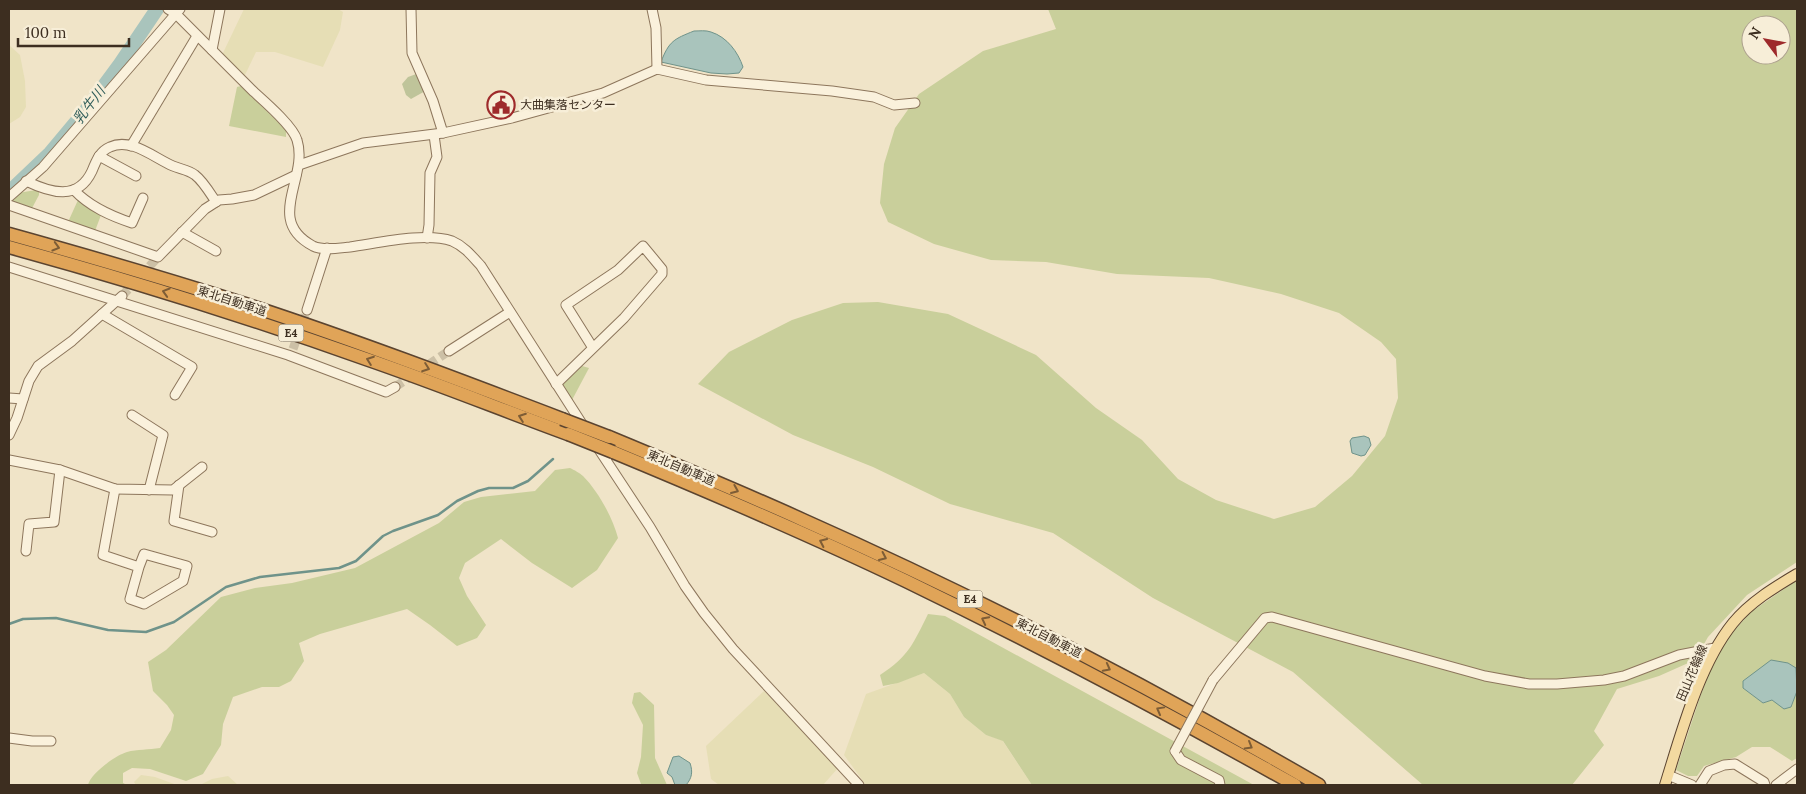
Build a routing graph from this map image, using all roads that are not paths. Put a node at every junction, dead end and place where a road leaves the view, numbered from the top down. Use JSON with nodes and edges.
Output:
{"nodes":[{"id":1,"x":220,"y":9,"type":"edge"},
{"id":2,"x":411,"y":9,"type":"edge"},
{"id":3,"x":652,"y":9,"type":"edge"},
{"id":4,"x":173,"y":10,"type":"edge"},
{"id":5,"x":197,"y":36,"type":"junction"},
{"id":6,"x":212,"y":50,"type":"junction"},
{"id":7,"x":657,"y":70,"type":"junction"},
{"id":8,"x":916,"y":103,"type":"dead end"},
{"id":9,"x":439,"y":134,"type":"junction"},
{"id":10,"x":130,"y":146,"type":"junction"},
{"id":11,"x":100,"y":156,"type":"junction"},
{"id":12,"x":299,"y":165,"type":"junction"},
{"id":13,"x":296,"y":175,"type":"junction"},
{"id":14,"x":136,"y":176,"type":"dead end"},
{"id":15,"x":26,"y":181,"type":"junction"},
{"id":16,"x":74,"y":190,"type":"junction"},
{"id":17,"x":9,"y":197,"type":"edge"},
{"id":18,"x":143,"y":198,"type":"dead end"},
{"id":19,"x":216,"y":202,"type":"junction"},
{"id":20,"x":9,"y":205,"type":"edge"},
{"id":21,"x":182,"y":232,"type":"junction"},
{"id":22,"x":9,"y":234,"type":"edge"},
{"id":23,"x":427,"y":238,"type":"junction"},
{"id":24,"x":9,"y":247,"type":"edge"},
{"id":25,"x":326,"y":248,"type":"junction"},
{"id":26,"x":216,"y":251,"type":"dead end"},
{"id":27,"x":9,"y":267,"type":"edge"},
{"id":28,"x":119,"y":299,"type":"junction"},
{"id":29,"x":307,"y":310,"type":"tunnel mouth"},
{"id":30,"x":510,"y":312,"type":"junction"},
{"id":31,"x":102,"y":314,"type":"junction"},
{"id":32,"x":593,"y":348,"type":"junction"},
{"id":33,"x":449,"y":351,"type":"tunnel mouth"},
{"id":34,"x":556,"y":384,"type":"junction"},
{"id":35,"x":395,"y":387,"type":"tunnel mouth"},
{"id":36,"x":175,"y":395,"type":"dead end"},
{"id":37,"x":9,"y":398,"type":"edge"},
{"id":38,"x":23,"y":399,"type":"junction"},
{"id":39,"x":132,"y":415,"type":"dead end"},
{"id":40,"x":9,"y":435,"type":"edge"},
{"id":41,"x":9,"y":460,"type":"edge"},
{"id":42,"x":202,"y":467,"type":"dead end"},
{"id":43,"x":60,"y":470,"type":"junction"},
{"id":44,"x":179,"y":485,"type":"junction"},
{"id":45,"x":115,"y":489,"type":"junction"},
{"id":46,"x":149,"y":490,"type":"junction"},
{"id":47,"x":212,"y":532,"type":"dead end"},
{"id":48,"x":26,"y":552,"type":"dead end"},
{"id":49,"x":139,"y":567,"type":"junction"},
{"id":50,"x":1797,"y":574,"type":"edge"},
{"id":51,"x":1715,"y":648,"type":"junction"},
{"id":52,"x":9,"y":738,"type":"edge"},
{"id":53,"x":51,"y":741,"type":"dead end"},
{"id":54,"x":1797,"y":769,"type":"edge"},
{"id":55,"x":1666,"y":780,"type":"edge"},
{"id":56,"x":859,"y":785,"type":"edge"},
{"id":57,"x":1220,"y":785,"type":"edge"},
{"id":58,"x":1295,"y":785,"type":"edge"},
{"id":59,"x":1319,"y":785,"type":"edge"},
{"id":60,"x":1692,"y":785,"type":"edge"},
{"id":61,"x":1700,"y":785,"type":"edge"},
{"id":62,"x":1765,"y":785,"type":"edge"},
{"id":63,"x":1776,"y":785,"type":"edge"}],
"edges":[{"from":1,"to":6,"type":"street"},
{"from":2,"to":9,"type":"street"},
{"from":3,"to":7,"type":"street"},
{"from":4,"to":5,"type":"street"},
{"from":4,"to":15,"type":"street"},
{"from":5,"to":6,"type":"street"},
{"from":5,"to":10,"type":"street"},
{"from":6,"to":12,"type":"street"},
{"from":7,"to":8,"type":"street"},
{"from":7,"to":9,"type":"street"},
{"from":9,"to":12,"type":"street"},
{"from":9,"to":23,"type":"street"},
{"from":10,"to":11,"type":"street"},
{"from":10,"to":19,"type":"street"},
{"from":11,"to":14,"type":"street"},
{"from":11,"to":16,"type":"street"},
{"from":12,"to":13,"type":"street"},
{"from":13,"to":19,"type":"street"},
{"from":13,"to":25,"type":"street"},
{"from":15,"to":16,"type":"street"},
{"from":15,"to":17,"type":"street"},
{"from":16,"to":18,"type":"street"},
{"from":19,"to":21,"type":"street"},
{"from":20,"to":21,"type":"street"},
{"from":21,"to":26,"type":"street"},
{"from":22,"to":59,"type":"highway","name":"東北自動車道","number":"E4","one_way":true,"bridge":true},
{"from":23,"to":25,"type":"street"},
{"from":23,"to":30,"type":"street"},
{"from":58,"to":24,"type":"highway","name":"東北自動車道","number":"E4","one_way":true,"bridge":true},
{"from":25,"to":29,"type":"street"},
{"from":27,"to":28,"type":"street"},
{"from":28,"to":31,"type":"street"},
{"from":28,"to":35,"type":"street"},
{"from":30,"to":33,"type":"street"},
{"from":30,"to":34,"type":"street"},
{"from":31,"to":36,"type":"street"},
{"from":31,"to":38,"type":"street"},
{"from":32,"to":32,"type":"street"},
{"from":32,"to":34,"type":"street"},
{"from":34,"to":56,"type":"street"},
{"from":37,"to":38,"type":"street"},
{"from":38,"to":40,"type":"street"},
{"from":39,"to":46,"type":"street"},
{"from":41,"to":43,"type":"street"},
{"from":42,"to":44,"type":"street"},
{"from":43,"to":45,"type":"street"},
{"from":43,"to":48,"type":"street"},
{"from":44,"to":46,"type":"street"},
{"from":44,"to":47,"type":"street"},
{"from":45,"to":46,"type":"street"},
{"from":45,"to":49,"type":"street"},
{"from":49,"to":49,"type":"street"},
{"from":50,"to":51,"type":"main road","name":"田山花輪線"},
{"from":51,"to":55,"type":"main road","name":"田山花輪線"},
{"from":51,"to":57,"type":"street","bridge":true},
{"from":52,"to":53,"type":"street"},
{"from":54,"to":63,"type":"street"},
{"from":55,"to":60,"type":"street"},
{"from":61,"to":62,"type":"street"}]}
